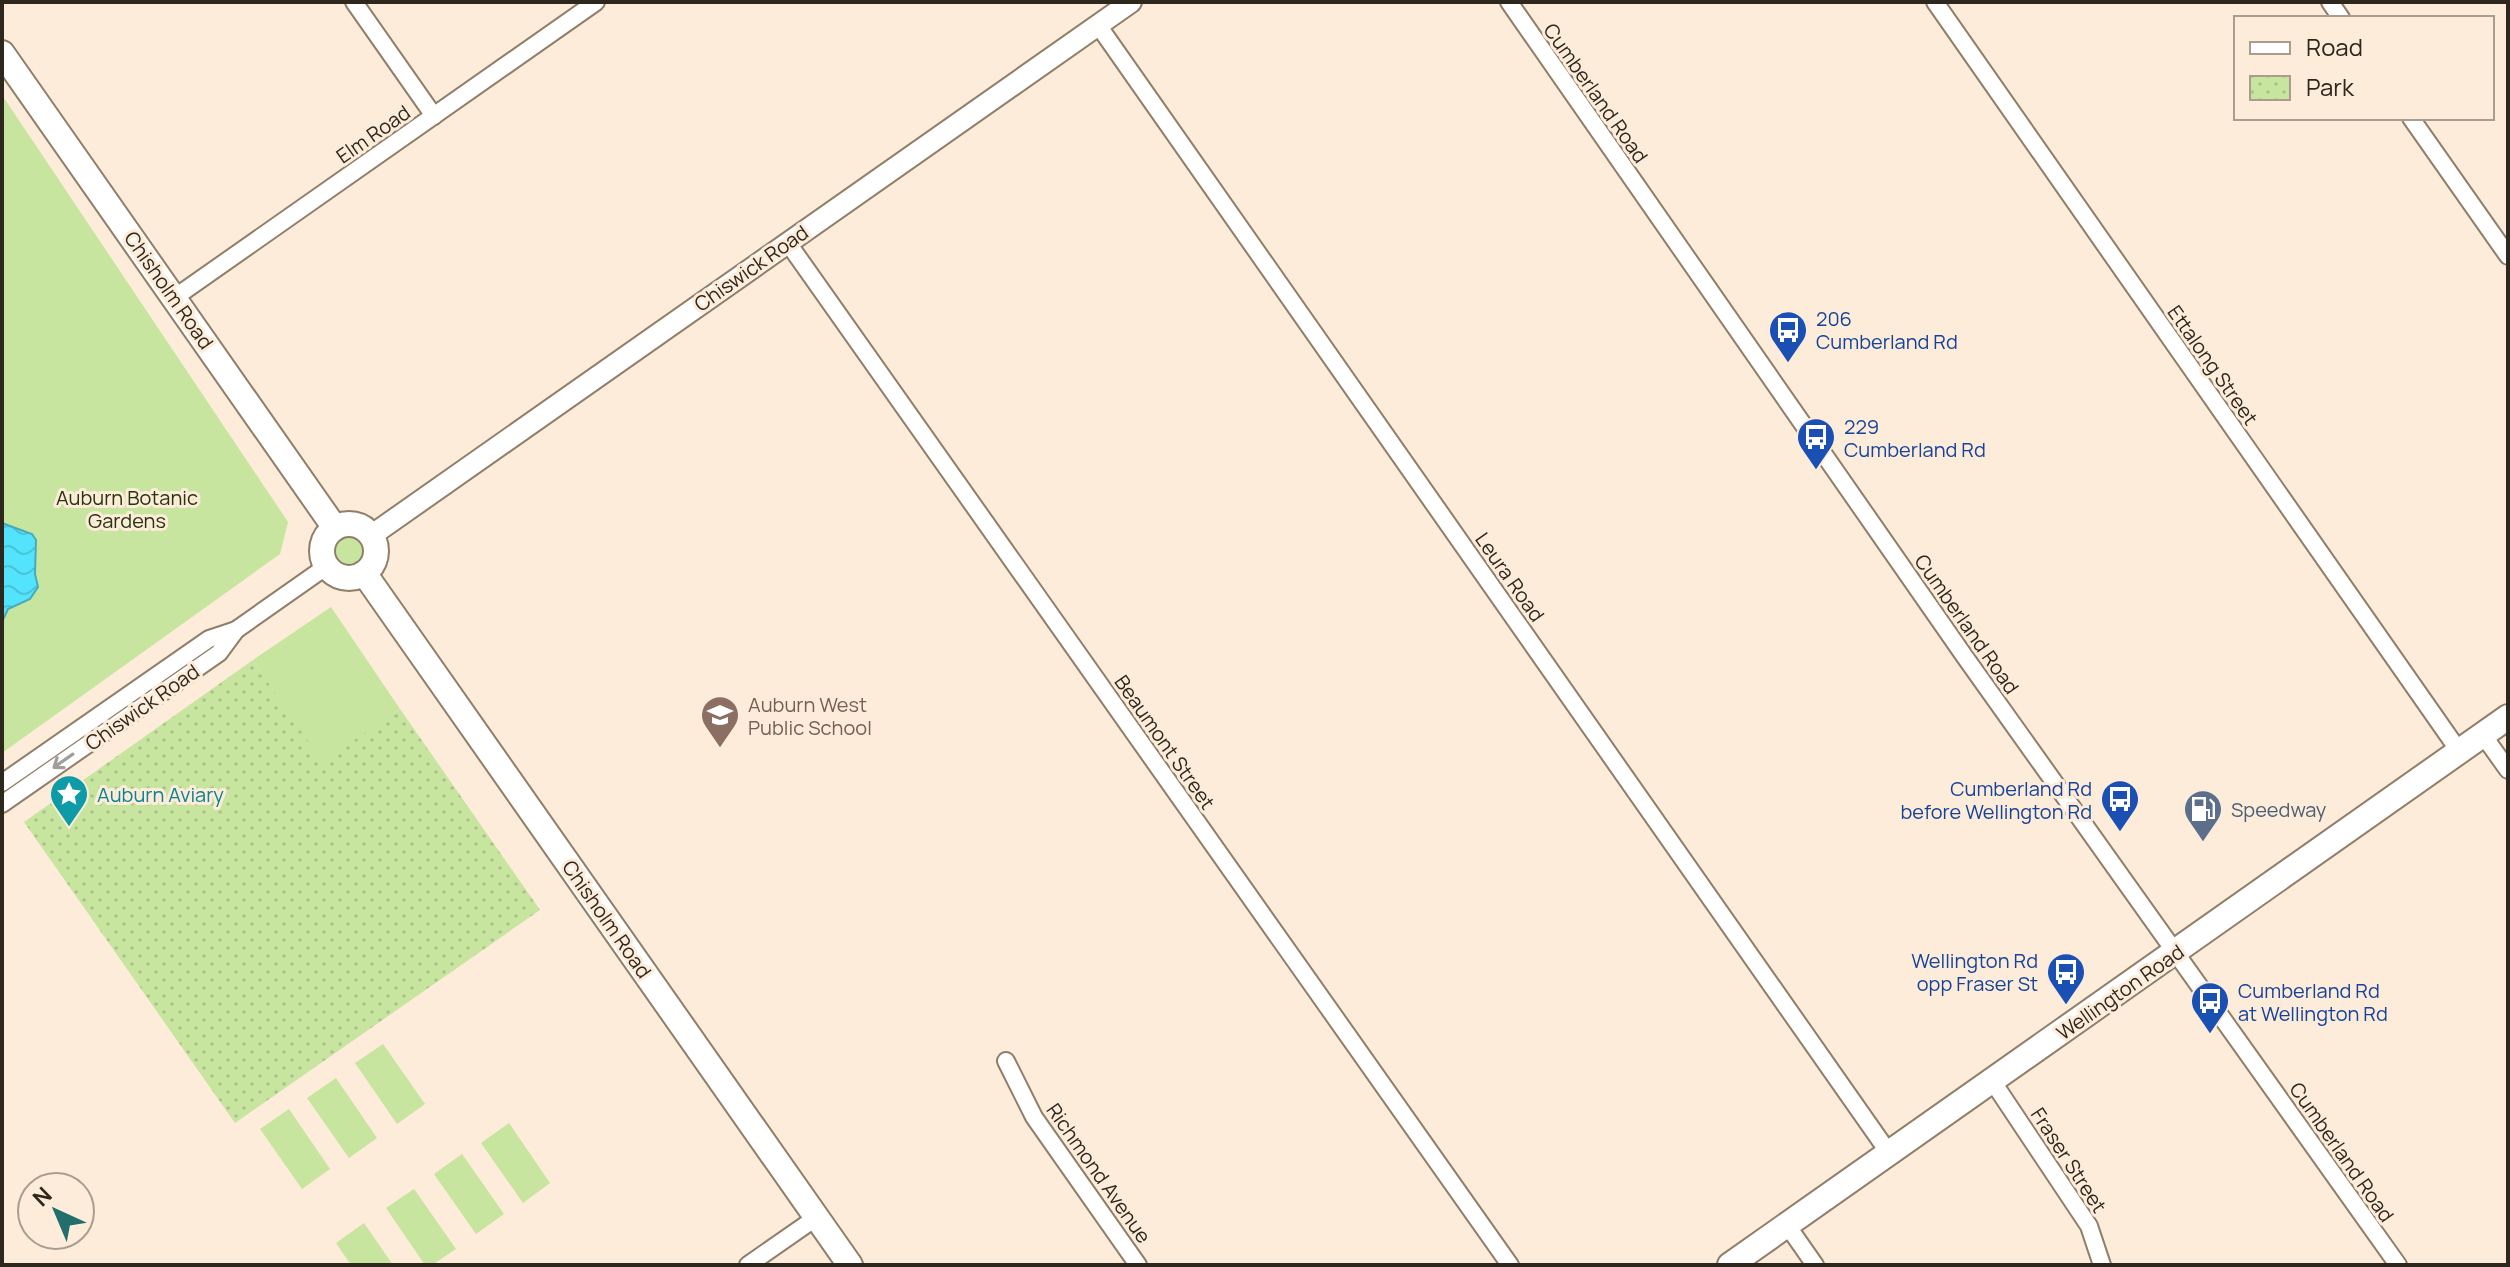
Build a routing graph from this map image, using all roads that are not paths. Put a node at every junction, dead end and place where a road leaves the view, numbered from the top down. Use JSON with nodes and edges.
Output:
{"nodes":[{"id":1,"x":354,"y":2,"type":"edge"},
{"id":2,"x":596,"y":2,"type":"edge"},
{"id":3,"x":1131,"y":2,"type":"edge"},
{"id":4,"x":1509,"y":2,"type":"edge"},
{"id":5,"x":1935,"y":2,"type":"edge"},
{"id":6,"x":1098,"y":25,"type":"junction"},
{"id":7,"x":2,"y":53,"type":"edge"},
{"id":8,"x":434,"y":116,"type":"junction"},
{"id":9,"x":2412,"y":120,"type":"edge"},
{"id":10,"x":788,"y":243,"type":"junction"},
{"id":11,"x":2508,"y":256,"type":"edge"},
{"id":12,"x":174,"y":298,"type":"junction"},
{"id":13,"x":335,"y":528,"type":"junction"},
{"id":14,"x":372,"y":535,"type":"junction"},
{"id":15,"x":327,"y":566,"type":"junction"},
{"id":16,"x":364,"y":573,"type":"junction"},
{"id":17,"x":236,"y":630,"type":"junction"},
{"id":18,"x":2508,"y":717,"type":"edge"},
{"id":19,"x":2483,"y":735,"type":"junction"},
{"id":20,"x":2459,"y":751,"type":"junction"},
{"id":21,"x":2508,"y":770,"type":"edge"},
{"id":22,"x":2,"y":783,"type":"edge"},
{"id":23,"x":2,"y":804,"type":"edge"},
{"id":24,"x":2176,"y":953,"type":"junction"},
{"id":25,"x":1006,"y":1061,"type":"dead end"},
{"id":26,"x":1993,"y":1082,"type":"junction"},
{"id":27,"x":1889,"y":1153,"type":"junction"},
{"id":28,"x":817,"y":1217,"type":"junction"},
{"id":29,"x":1787,"y":1225,"type":"junction"},
{"id":30,"x":748,"y":1265,"type":"edge"},
{"id":31,"x":850,"y":1265,"type":"edge"},
{"id":32,"x":1138,"y":1265,"type":"edge"},
{"id":33,"x":1510,"y":1265,"type":"edge"},
{"id":34,"x":1730,"y":1265,"type":"edge"},
{"id":35,"x":1815,"y":1265,"type":"edge"},
{"id":36,"x":2102,"y":1265,"type":"edge"},
{"id":37,"x":2398,"y":1265,"type":"edge"}],
"edges":[{"from":1,"to":8,"type":"street"},
{"from":2,"to":8,"type":"street","name":"Elm Road"},
{"from":3,"to":6,"type":"street","name":"Chiswick Road"},
{"from":4,"to":24,"type":"street","name":"Cumberland Road"},
{"from":5,"to":20,"type":"street","name":"Ettalong Street"},
{"from":6,"to":10,"type":"street","name":"Chiswick Road"},
{"from":6,"to":27,"type":"street","name":"Leura Road"},
{"from":7,"to":12,"type":"main road","name":"Chisholm Road"},
{"from":8,"to":12,"type":"street","name":"Elm Road"},
{"from":9,"to":11,"type":"street"},
{"from":10,"to":14,"type":"street","name":"Chiswick Road"},
{"from":10,"to":33,"type":"street","name":"Beaumont Street"},
{"from":12,"to":13,"type":"main road","name":"Chisholm Road"},
{"from":13,"to":14,"type":"main road"},
{"from":13,"to":15,"type":"main road"},
{"from":14,"to":16,"type":"main road"},
{"from":15,"to":16,"type":"main road"},
{"from":15,"to":17,"type":"street","name":"Chiswick Road"},
{"from":16,"to":28,"type":"main road","name":"Chisholm Road"},
{"from":17,"to":22,"type":"street","name":"Chiswick Road"},
{"from":17,"to":23,"type":"street","name":"Chiswick Road","one_way":true},
{"from":18,"to":19,"type":"main road","name":"Wellington Road"},
{"from":19,"to":20,"type":"main road","name":"Wellington Road"},
{"from":19,"to":21,"type":"street"},
{"from":20,"to":24,"type":"main road","name":"Wellington Road"},
{"from":24,"to":26,"type":"main road","name":"Wellington Road"},
{"from":24,"to":37,"type":"street","name":"Cumberland Road"},
{"from":25,"to":32,"type":"street","name":"Richmond Avenue"},
{"from":26,"to":27,"type":"main road","name":"Wellington Road"},
{"from":26,"to":36,"type":"street","name":"Fraser Street"},
{"from":27,"to":29,"type":"main road","name":"Wellington Road"},
{"from":28,"to":30,"type":"street"},
{"from":28,"to":31,"type":"main road","name":"Chisholm Road"},
{"from":29,"to":34,"type":"main road","name":"Wellington Road"},
{"from":29,"to":35,"type":"street"}]}
